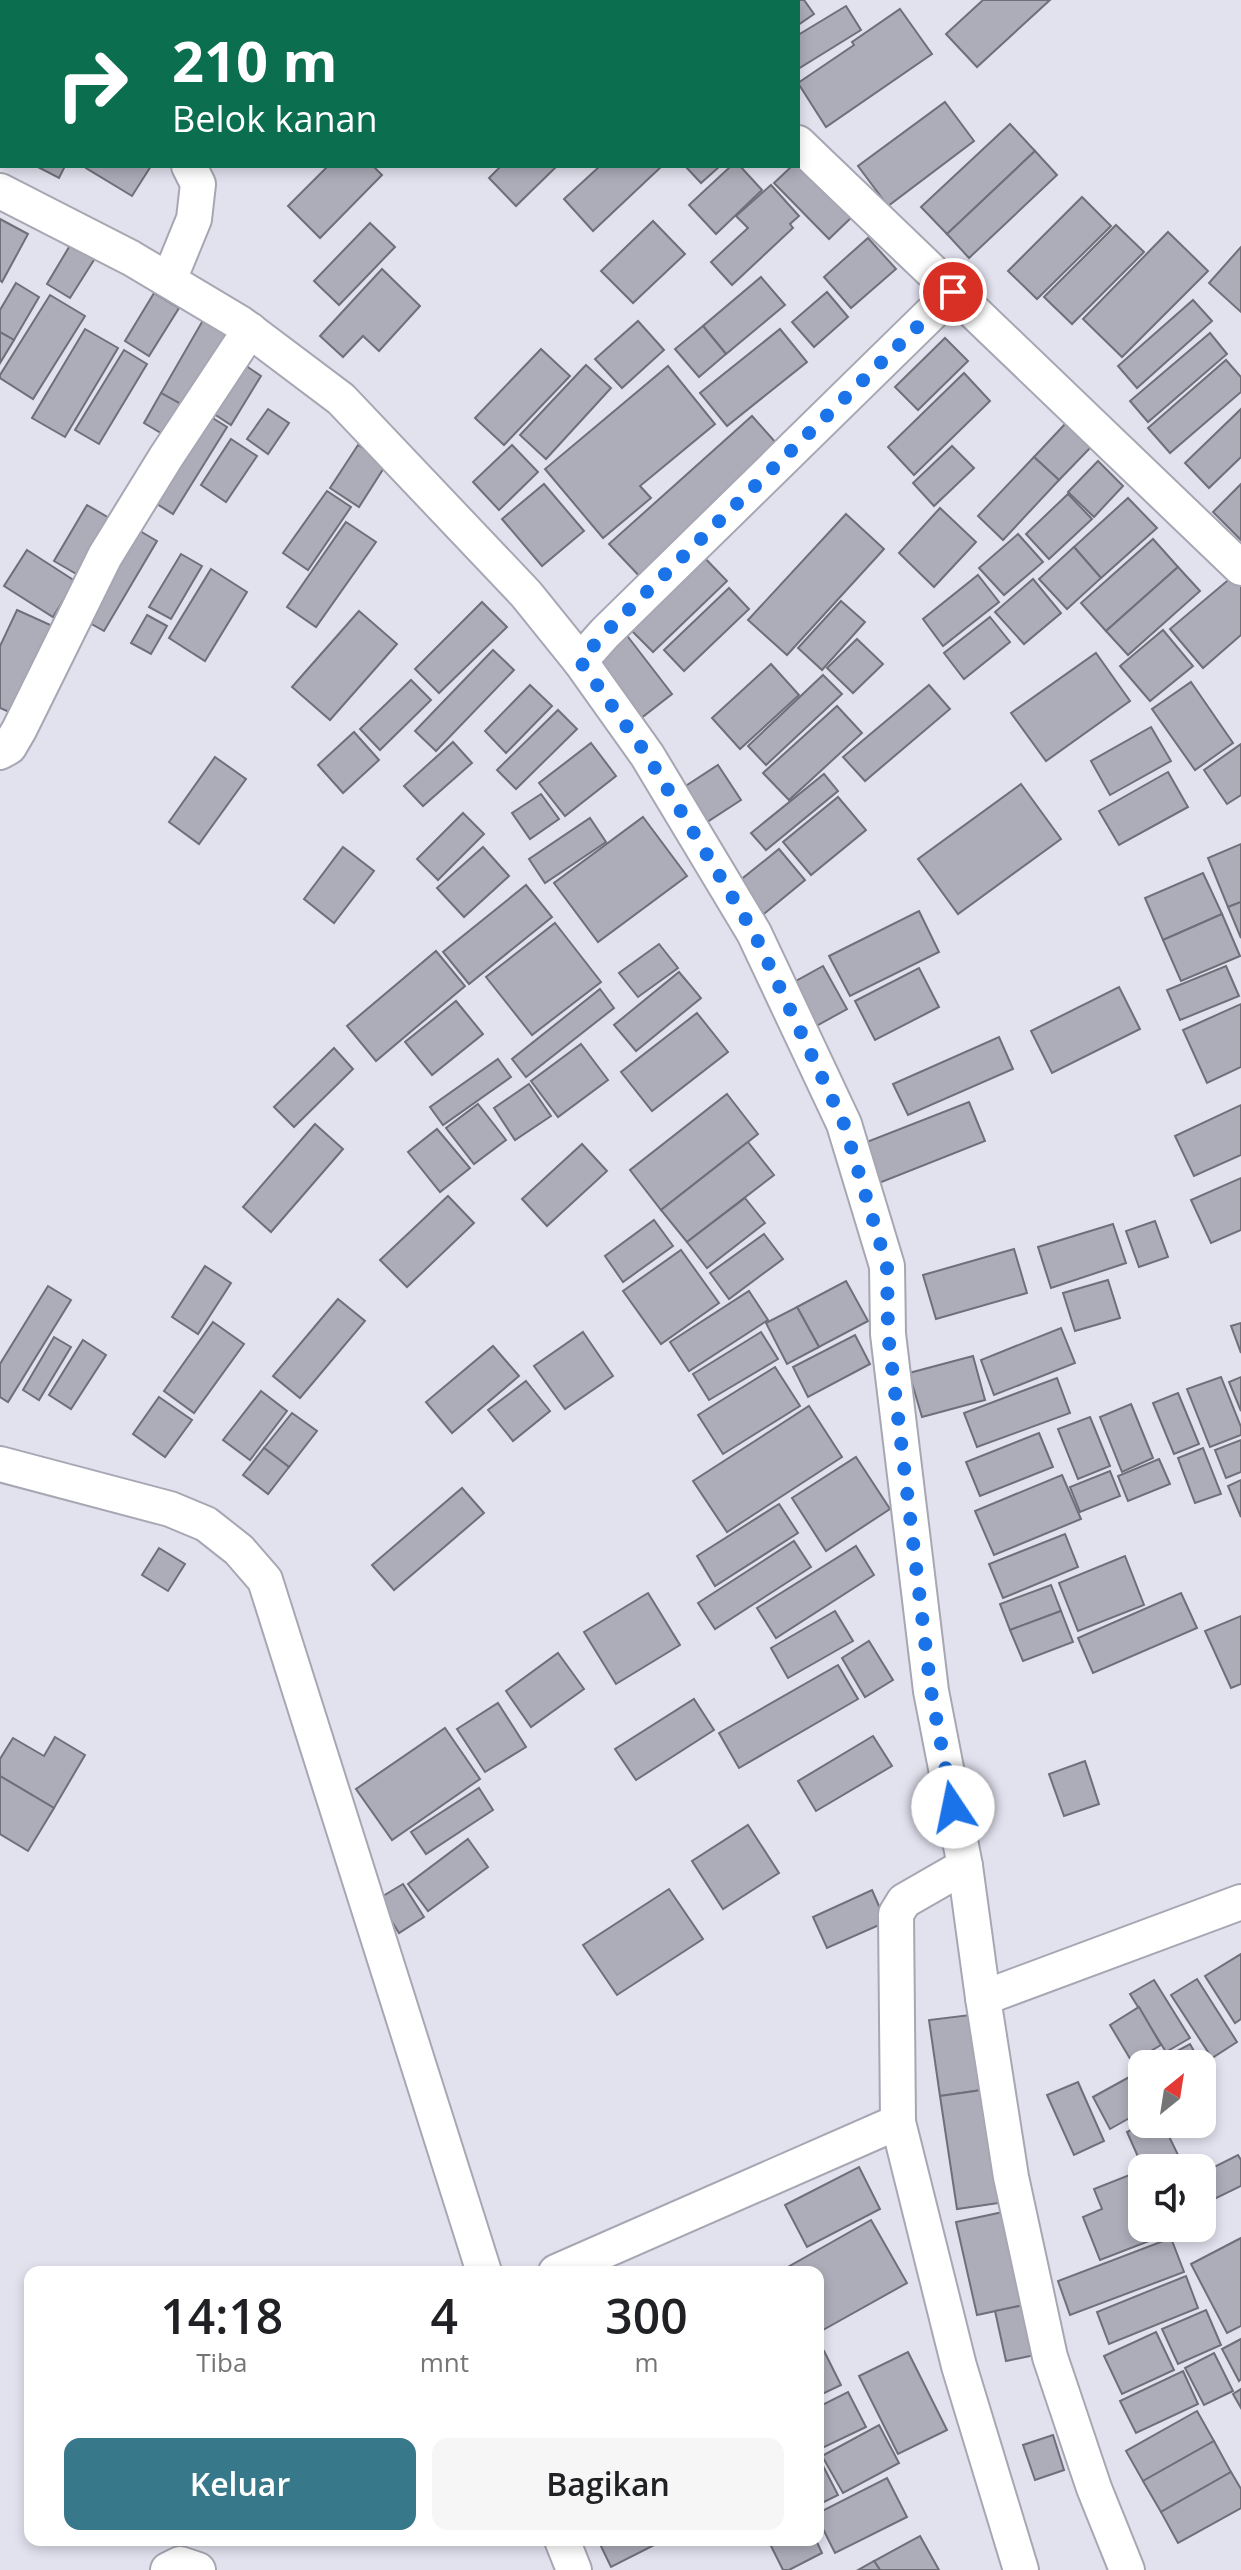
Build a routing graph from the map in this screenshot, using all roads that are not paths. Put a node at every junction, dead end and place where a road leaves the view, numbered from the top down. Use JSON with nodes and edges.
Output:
{"nodes":[{"id":1,"x":800,"y":145,"type":"edge"},
{"id":2,"x":190,"y":168,"type":"edge"},
{"id":3,"x":0,"y":191,"type":"edge"},
{"id":4,"x":169,"y":280,"type":"junction"},
{"id":5,"x":953,"y":292,"type":"junction"},
{"id":6,"x":250,"y":330,"type":"junction"},
{"id":7,"x":1241,"y":568,"type":"edge"},
{"id":8,"x":580,"y":661,"type":"junction"},
{"id":9,"x":0,"y":752,"type":"edge"},
{"id":10,"x":0,"y":1464,"type":"edge"},
{"id":11,"x":965,"y":1866,"type":"junction"},
{"id":12,"x":1241,"y":1902,"type":"edge"},
{"id":13,"x":983,"y":1998,"type":"junction"},
{"id":14,"x":898,"y":2122,"type":"junction"},
{"id":15,"x":482,"y":2266,"type":"edge"},
{"id":16,"x":570,"y":2266,"type":"edge"},
{"id":17,"x":564,"y":2546,"type":"edge"},
{"id":18,"x":168,"y":2570,"type":"edge"},
{"id":19,"x":198,"y":2570,"type":"edge"},
{"id":20,"x":574,"y":2570,"type":"edge"},
{"id":21,"x":1021,"y":2570,"type":"edge"},
{"id":22,"x":1127,"y":2570,"type":"edge"}],
"edges":[{"from":1,"to":5,"type":"street"},
{"from":2,"to":4,"type":"street"},
{"from":3,"to":4,"type":"street"},
{"from":4,"to":6,"type":"street"},
{"from":5,"to":7,"type":"street"},
{"from":5,"to":8,"type":"street"},
{"from":6,"to":8,"type":"street"},
{"from":6,"to":9,"type":"street"},
{"from":8,"to":11,"type":"street"},
{"from":10,"to":15,"type":"street"},
{"from":11,"to":13,"type":"street"},
{"from":11,"to":14,"type":"street"},
{"from":12,"to":13,"type":"street"},
{"from":13,"to":22,"type":"street"},
{"from":14,"to":16,"type":"street"},
{"from":14,"to":21,"type":"street"},
{"from":17,"to":20,"type":"street"},
{"from":18,"to":19,"type":"street"}]}
